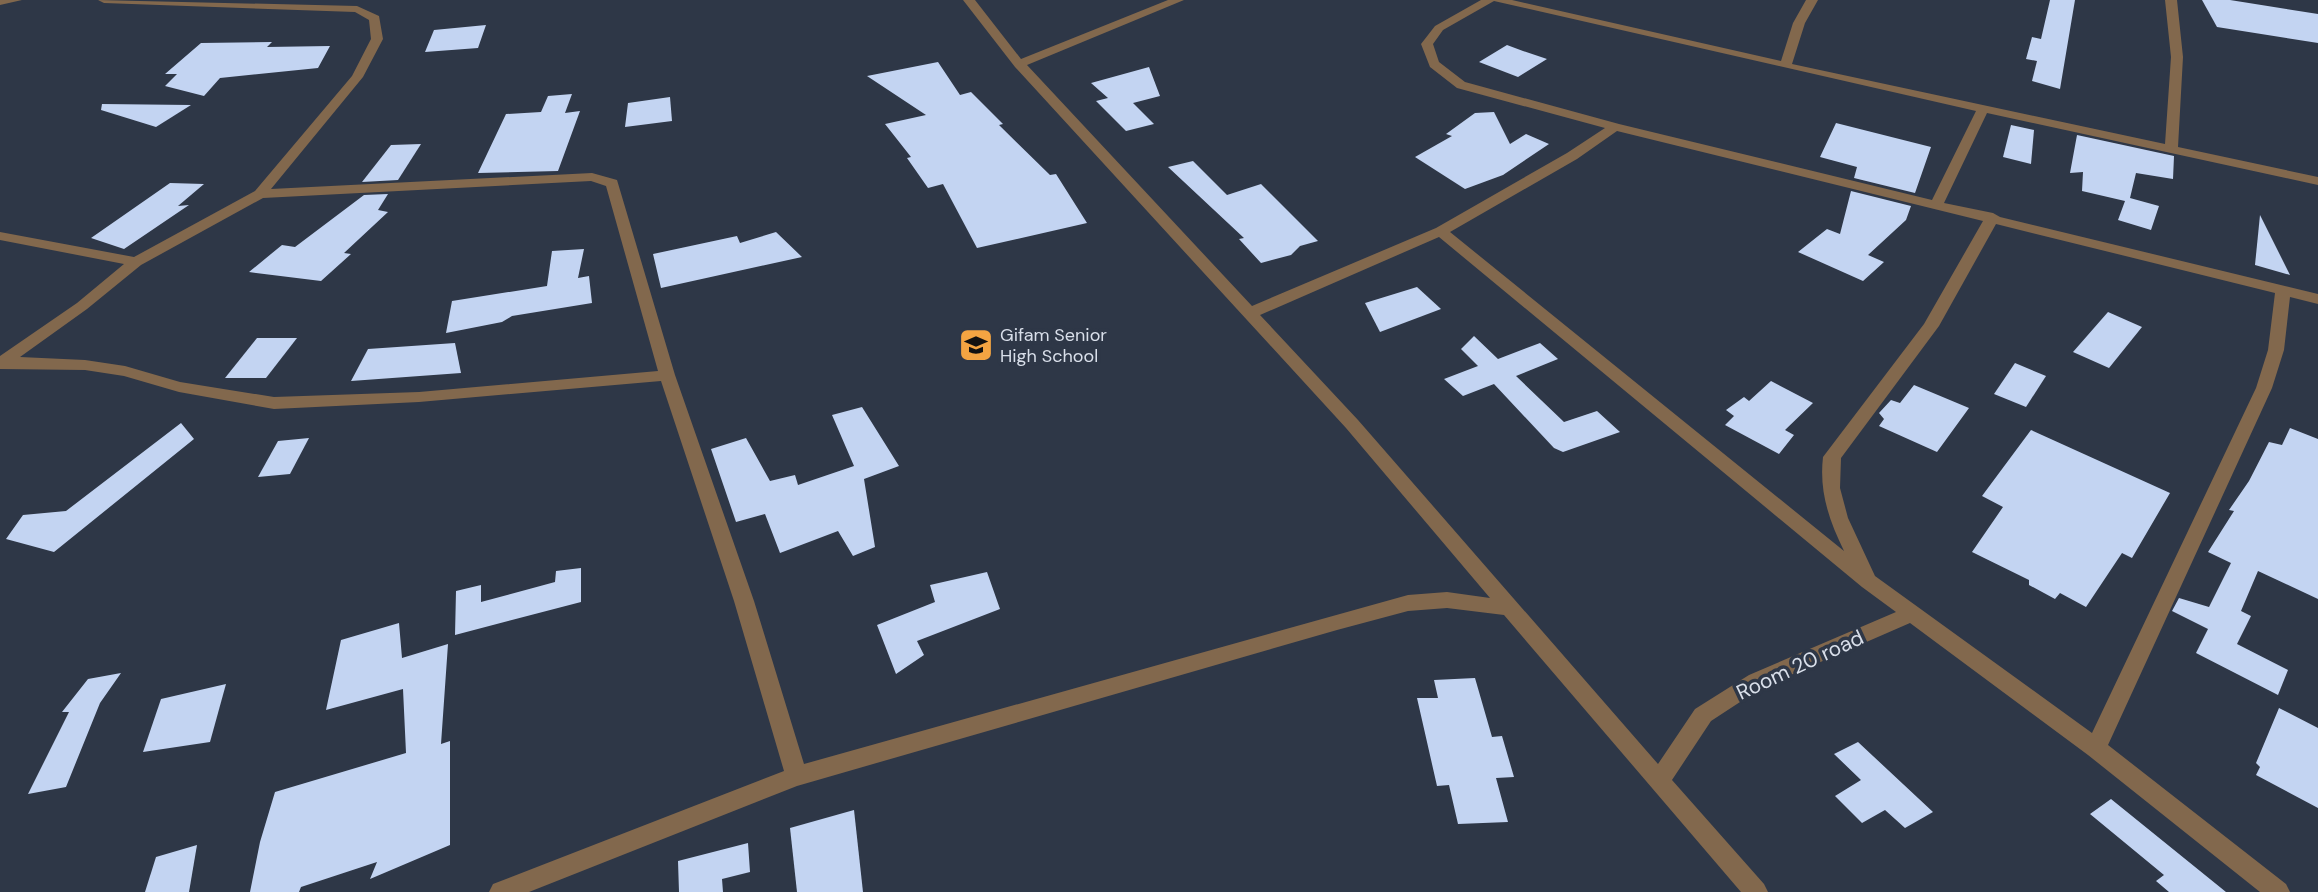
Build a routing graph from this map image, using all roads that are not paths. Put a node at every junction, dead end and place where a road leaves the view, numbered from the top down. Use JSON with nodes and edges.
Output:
{"nodes":[{"id":1,"x":16,"y":0,"type":"edge"},
{"id":2,"x":104,"y":0,"type":"edge"},
{"id":3,"x":969,"y":0,"type":"edge"},
{"id":4,"x":1178,"y":0,"type":"edge"},
{"id":5,"x":1489,"y":0,"type":"edge"},
{"id":6,"x":1498,"y":0,"type":"edge"},
{"id":7,"x":1812,"y":0,"type":"edge"},
{"id":8,"x":2171,"y":0,"type":"edge"},
{"id":9,"x":0,"y":2,"type":"edge"},
{"id":10,"x":1018,"y":64,"type":"junction"},
{"id":11,"x":1785,"y":66,"type":"junction"},
{"id":12,"x":1983,"y":109,"type":"junction"},
{"id":13,"x":1615,"y":127,"type":"junction"},
{"id":14,"x":2171,"y":150,"type":"junction"},
{"id":15,"x":2318,"y":181,"type":"edge"},
{"id":16,"x":260,"y":194,"type":"junction"},
{"id":17,"x":1937,"y":204,"type":"junction"},
{"id":18,"x":1993,"y":218,"type":"junction"},
{"id":19,"x":1441,"y":231,"type":"junction"},
{"id":20,"x":0,"y":236,"type":"edge"},
{"id":21,"x":136,"y":262,"type":"junction"},
{"id":22,"x":2283,"y":293,"type":"junction"},
{"id":23,"x":2318,"y":299,"type":"edge"},
{"id":24,"x":1250,"y":313,"type":"junction"},
{"id":25,"x":2,"y":363,"type":"edge"},
{"id":26,"x":667,"y":375,"type":"junction"},
{"id":27,"x":1869,"y":582,"type":"junction"},
{"id":28,"x":1510,"y":608,"type":"junction"},
{"id":29,"x":1913,"y":613,"type":"junction"},
{"id":30,"x":2096,"y":748,"type":"junction"},
{"id":31,"x":797,"y":776,"type":"junction"},
{"id":32,"x":1659,"y":781,"type":"junction"},
{"id":33,"x":501,"y":892,"type":"edge"},
{"id":34,"x":1756,"y":892,"type":"edge"},
{"id":35,"x":2278,"y":892,"type":"edge"}],
"edges":[{"from":1,"to":9,"type":"street"},
{"from":2,"to":16,"type":"street"},
{"from":3,"to":10,"type":"street"},
{"from":4,"to":10,"type":"street"},
{"from":5,"to":13,"type":"street"},
{"from":6,"to":11,"type":"street"},
{"from":7,"to":11,"type":"street"},
{"from":8,"to":14,"type":"street"},
{"from":10,"to":24,"type":"street"},
{"from":11,"to":12,"type":"street"},
{"from":12,"to":14,"type":"street"},
{"from":12,"to":17,"type":"street"},
{"from":13,"to":17,"type":"street"},
{"from":13,"to":19,"type":"street"},
{"from":14,"to":15,"type":"street"},
{"from":16,"to":21,"type":"street"},
{"from":16,"to":26,"type":"street"},
{"from":17,"to":18,"type":"street"},
{"from":18,"to":22,"type":"street"},
{"from":18,"to":27,"type":"street"},
{"from":19,"to":24,"type":"street"},
{"from":19,"to":27,"type":"street"},
{"from":20,"to":21,"type":"street"},
{"from":21,"to":25,"type":"street"},
{"from":22,"to":23,"type":"street"},
{"from":22,"to":30,"type":"street"},
{"from":24,"to":28,"type":"street"},
{"from":25,"to":26,"type":"street"},
{"from":26,"to":31,"type":"street"},
{"from":27,"to":29,"type":"street"},
{"from":28,"to":31,"type":"street"},
{"from":28,"to":32,"type":"street"},
{"from":29,"to":30,"type":"street"},
{"from":29,"to":32,"type":"street","name":"Room 20 road"},
{"from":30,"to":35,"type":"street"},
{"from":31,"to":33,"type":"street"},
{"from":32,"to":34,"type":"street"}]}
